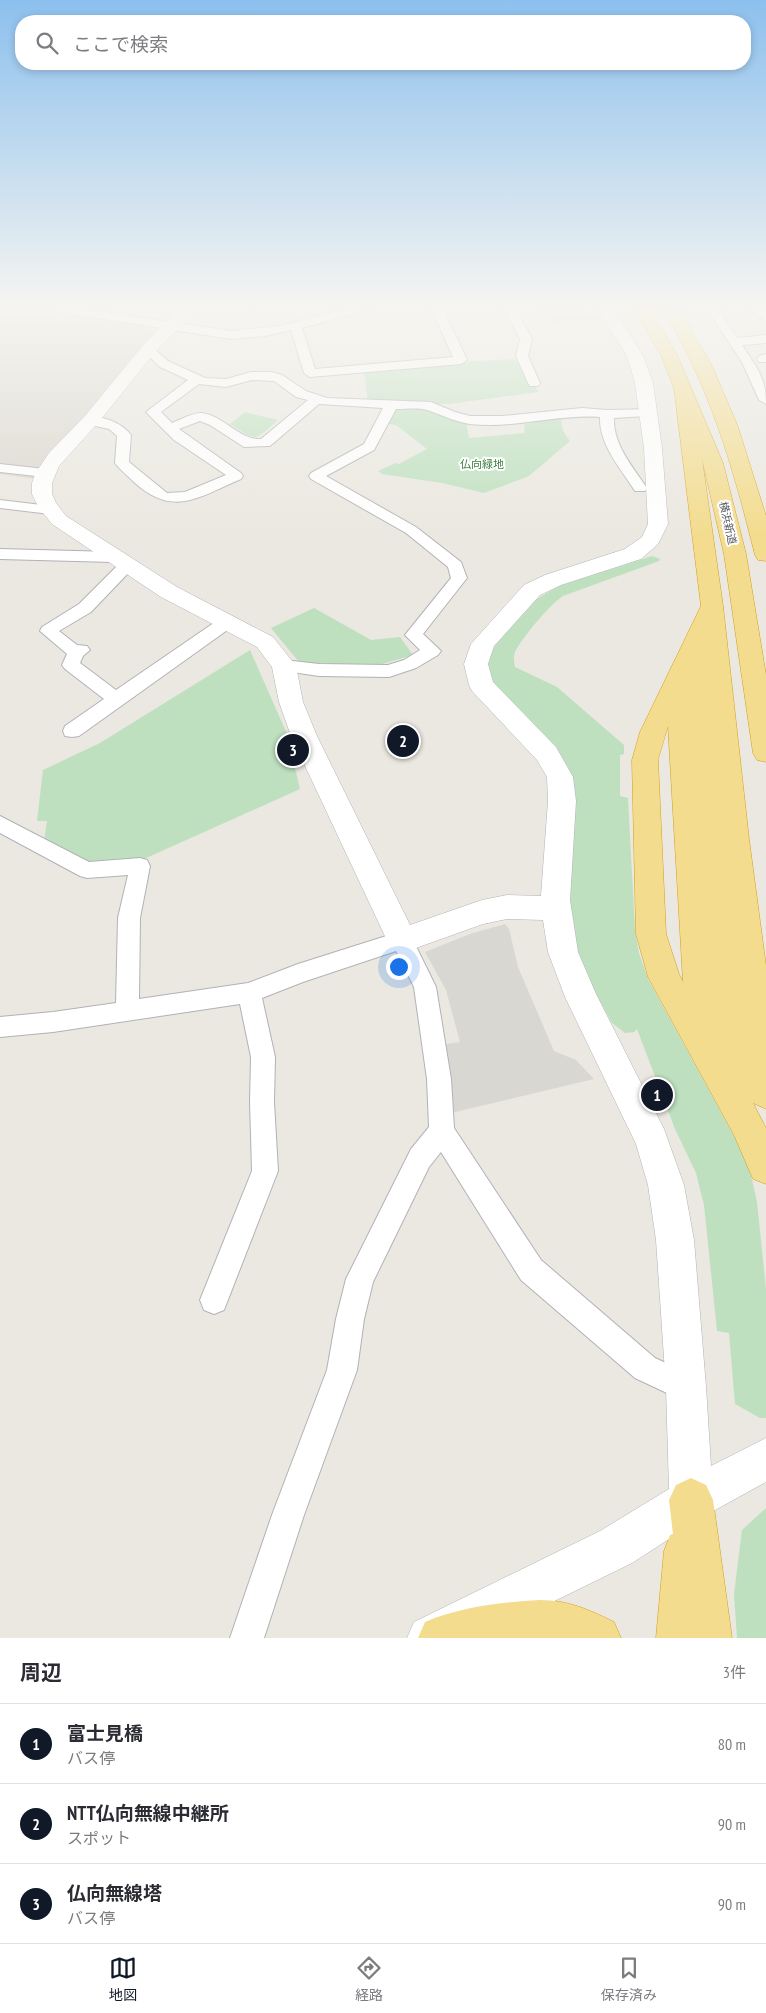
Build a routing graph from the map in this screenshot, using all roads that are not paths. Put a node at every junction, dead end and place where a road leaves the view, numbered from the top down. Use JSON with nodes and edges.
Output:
{"nodes":[{"id":1,"x":119,"y":384,"type":"edge"},
{"id":2,"x":191,"y":384,"type":"edge"},
{"id":3,"x":287,"y":384,"type":"edge"},
{"id":4,"x":644,"y":384,"type":"edge"},
{"id":5,"x":682,"y":384,"type":"joint"},
{"id":6,"x":713,"y":384,"type":"edge"},
{"id":7,"x":718,"y":384,"type":"edge"},
{"id":8,"x":763,"y":384,"type":"edge"},
{"id":9,"x":317,"y":399,"type":"junction"},
{"id":10,"x":766,"y":400,"type":"edge"},
{"id":11,"x":391,"y":406,"type":"junction"},
{"id":12,"x":647,"y":412,"type":"junction"},
{"id":13,"x":607,"y":414,"type":"junction"},
{"id":14,"x":91,"y":421,"type":"junction"},
{"id":15,"x":170,"y":428,"type":"junction"},
{"id":16,"x":759,"y":466,"type":"dead end"},
{"id":17,"x":0,"y":468,"type":"edge"},
{"id":18,"x":45,"y":473,"type":"junction"},
{"id":19,"x":646,"y":494,"type":"junction"},
{"id":20,"x":0,"y":504,"type":"edge"},
{"id":21,"x":50,"y":510,"type":"junction"},
{"id":22,"x":0,"y":554,"type":"edge"},
{"id":23,"x":766,"y":555,"type":"edge"},
{"id":24,"x":120,"y":561,"type":"junction"},
{"id":25,"x":712,"y":606,"type":"junction"},
{"id":26,"x":227,"y":622,"type":"junction"},
{"id":27,"x":695,"y":644,"type":"junction"},
{"id":28,"x":284,"y":666,"type":"junction"},
{"id":29,"x":678,"y":682,"type":"junction"},
{"id":30,"x":116,"y":699,"type":"junction"},
{"id":31,"x":72,"y":731,"type":"dead end"},
{"id":32,"x":766,"y":753,"type":"edge"},
{"id":33,"x":0,"y":824,"type":"edge"},
{"id":34,"x":556,"y":909,"type":"junction"},
{"id":35,"x":402,"y":940,"type":"junction"},
{"id":36,"x":249,"y":993,"type":"junction"},
{"id":37,"x":128,"y":1011,"type":"junction"},
{"id":38,"x":0,"y":1027,"type":"edge"},
{"id":39,"x":704,"y":1048,"type":"junction"},
{"id":40,"x":766,"y":1093,"type":"edge"},
{"id":41,"x":738,"y":1109,"type":"junction"},
{"id":42,"x":442,"y":1131,"type":"junction"},
{"id":43,"x":766,"y":1167,"type":"edge"},
{"id":44,"x":214,"y":1300,"type":"dead end"},
{"id":45,"x":686,"y":1387,"type":"junction"},
{"id":46,"x":766,"y":1459,"type":"edge"},
{"id":47,"x":709,"y":1490,"type":"junction"},
{"id":48,"x":247,"y":1638,"type":"edge"},
{"id":49,"x":430,"y":1638,"type":"edge"},
{"id":50,"x":441,"y":1638,"type":"edge"},
{"id":51,"x":598,"y":1638,"type":"edge"},
{"id":52,"x":679,"y":1638,"type":"edge"},
{"id":53,"x":710,"y":1638,"type":"edge"}],
"edges":[{"from":1,"to":14,"type":"street"},
{"from":2,"to":15,"type":"street"},
{"from":3,"to":9,"type":"street"},
{"from":4,"to":12,"type":"street"},
{"from":5,"to":25,"type":"highway"},
{"from":5,"to":32,"type":"highway","name":"横浜新道"},
{"from":6,"to":23,"type":"highway"},
{"from":7,"to":16,"type":"highway"},
{"from":8,"to":10,"type":"street"},
{"from":9,"to":11,"type":"street"},
{"from":9,"to":15,"type":"street"},
{"from":11,"to":13,"type":"street"},
{"from":11,"to":28,"type":"street"},
{"from":12,"to":13,"type":"street"},
{"from":12,"to":19,"type":"street"},
{"from":13,"to":19,"type":"street"},
{"from":14,"to":15,"type":"street"},
{"from":14,"to":18,"type":"street"},
{"from":17,"to":18,"type":"street"},
{"from":18,"to":21,"type":"street"},
{"from":19,"to":34,"type":"street"},
{"from":20,"to":21,"type":"street"},
{"from":21,"to":24,"type":"street"},
{"from":22,"to":24,"type":"street"},
{"from":24,"to":26,"type":"street"},
{"from":24,"to":30,"type":"street"},
{"from":25,"to":27,"type":"highway"},
{"from":25,"to":40,"type":"highway"},
{"from":26,"to":28,"type":"street"},
{"from":26,"to":30,"type":"street"},
{"from":27,"to":29,"type":"highway"},
{"from":27,"to":41,"type":"highway"},
{"from":28,"to":35,"type":"street"},
{"from":29,"to":39,"type":"highway"},
{"from":29,"to":39,"type":"highway"},
{"from":30,"to":31,"type":"street"},
{"from":33,"to":37,"type":"street"},
{"from":34,"to":35,"type":"street"},
{"from":34,"to":45,"type":"street"},
{"from":35,"to":36,"type":"street"},
{"from":35,"to":42,"type":"street"},
{"from":36,"to":37,"type":"street"},
{"from":36,"to":44,"type":"street"},
{"from":37,"to":38,"type":"street"},
{"from":39,"to":41,"type":"highway"},
{"from":41,"to":43,"type":"highway"},
{"from":42,"to":45,"type":"street"},
{"from":42,"to":48,"type":"street"},
{"from":45,"to":47,"type":"street"},
{"from":46,"to":47,"type":"street"},
{"from":47,"to":49,"type":"street"},
{"from":47,"to":52,"type":"highway"},
{"from":47,"to":53,"type":"highway"},
{"from":50,"to":51,"type":"highway"}]}
